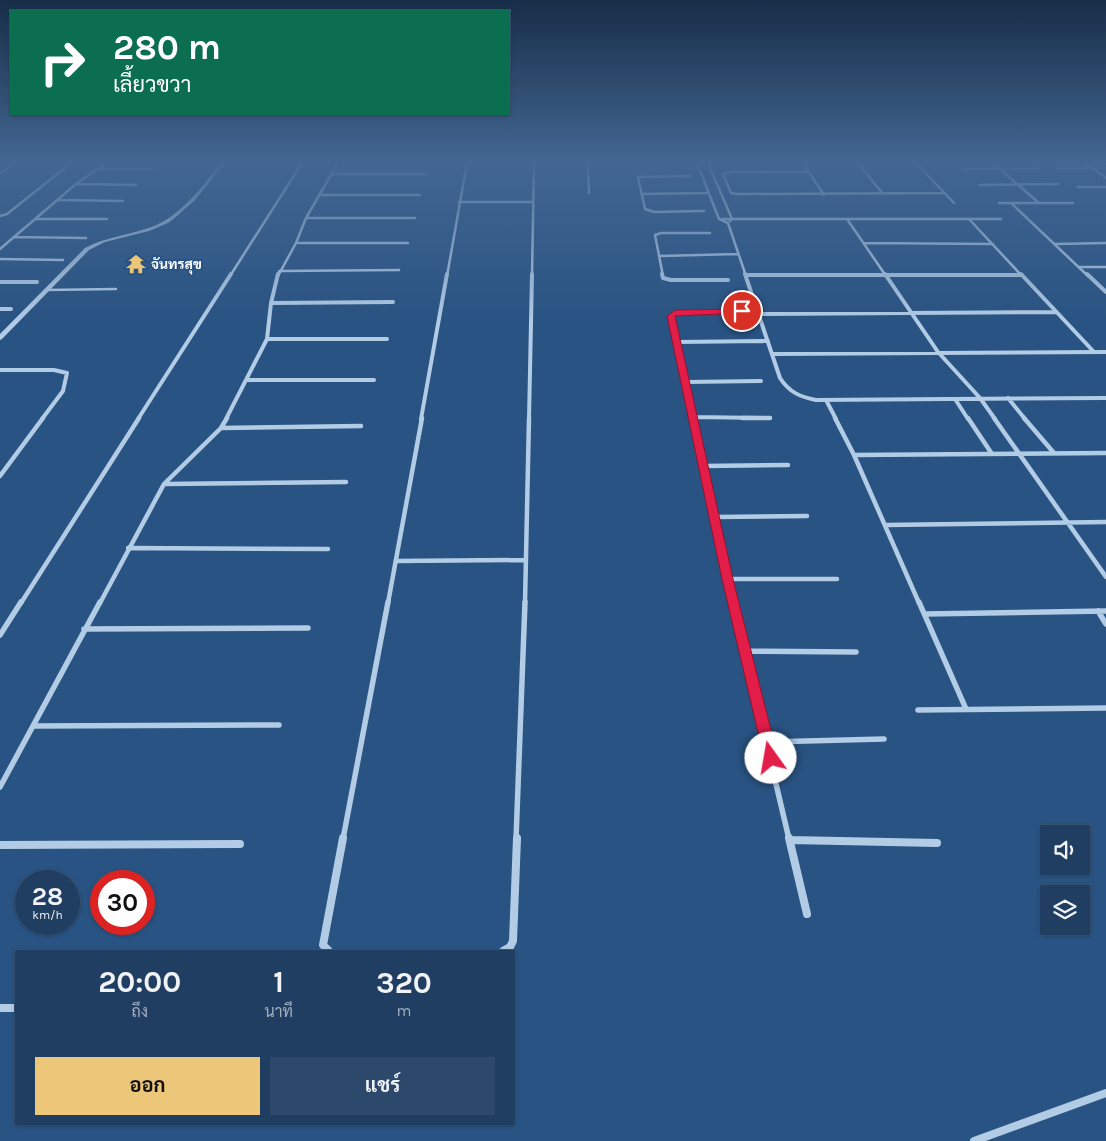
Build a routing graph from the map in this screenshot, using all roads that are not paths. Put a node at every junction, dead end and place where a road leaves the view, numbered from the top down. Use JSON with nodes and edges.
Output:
{"nodes":[{"id":1,"x":38,"y":216,"type":"edge"},
{"id":2,"x":175,"y":216,"type":"edge"},
{"id":3,"x":268,"y":216,"type":"edge"},
{"id":4,"x":457,"y":216,"type":"edge"},
{"id":5,"x":532,"y":216,"type":"edge"},
{"id":6,"x":718,"y":216,"type":"edge"},
{"id":7,"x":1025,"y":216,"type":"edge"},
{"id":8,"x":306,"y":218,"type":"joint"},
{"id":9,"x":414,"y":218,"type":"dead end"},
{"id":10,"x":35,"y":219,"type":"junction"},
{"id":11,"x":107,"y":219,"type":"dead end"},
{"id":12,"x":719,"y":219,"type":"junction"},
{"id":13,"x":732,"y":219,"type":"junction"},
{"id":14,"x":847,"y":219,"type":"junction"},
{"id":15,"x":969,"y":219,"type":"junction"},
{"id":16,"x":1002,"y":219,"type":"dead end"},
{"id":17,"x":728,"y":223,"type":"junction"},
{"id":18,"x":710,"y":233,"type":"dead end"},
{"id":19,"x":13,"y":237,"type":"junction"},
{"id":20,"x":86,"y":238,"type":"dead end"},
{"id":21,"x":296,"y":243,"type":"junction"},
{"id":22,"x":408,"y":243,"type":"dead end"},
{"id":23,"x":864,"y":243,"type":"junction"},
{"id":24,"x":1106,"y":243,"type":"edge"},
{"id":25,"x":993,"y":244,"type":"junction"},
{"id":26,"x":1054,"y":244,"type":"junction"},
{"id":27,"x":0,"y":248,"type":"edge"},
{"id":28,"x":738,"y":254,"type":"junction"},
{"id":29,"x":659,"y":256,"type":"junction"},
{"id":30,"x":0,"y":259,"type":"edge"},
{"id":31,"x":63,"y":260,"type":"dead end"},
{"id":32,"x":1078,"y":267,"type":"junction"},
{"id":33,"x":1106,"y":267,"type":"edge"},
{"id":34,"x":399,"y":270,"type":"dead end"},
{"id":35,"x":279,"y":271,"type":"junction"},
{"id":36,"x":885,"y":274,"type":"junction"},
{"id":37,"x":747,"y":275,"type":"junction"},
{"id":38,"x":1022,"y":275,"type":"junction"},
{"id":39,"x":728,"y":280,"type":"dead end"},
{"id":40,"x":0,"y":282,"type":"edge"},
{"id":41,"x":37,"y":282,"type":"dead end"},
{"id":42,"x":116,"y":289,"type":"dead end"},
{"id":43,"x":45,"y":290,"type":"junction"},
{"id":44,"x":1106,"y":292,"type":"edge"},
{"id":45,"x":392,"y":302,"type":"dead end"},
{"id":46,"x":271,"y":303,"type":"junction"},
{"id":47,"x":0,"y":309,"type":"edge"},
{"id":48,"x":11,"y":309,"type":"dead end"},
{"id":49,"x":759,"y":312,"type":"junction"},
{"id":50,"x":911,"y":312,"type":"junction"},
{"id":51,"x":1056,"y":312,"type":"junction"},
{"id":52,"x":0,"y":338,"type":"edge"},
{"id":53,"x":267,"y":339,"type":"junction"},
{"id":54,"x":387,"y":339,"type":"dead end"},
{"id":55,"x":768,"y":341,"type":"junction"},
{"id":56,"x":678,"y":342,"type":"junction"},
{"id":57,"x":938,"y":352,"type":"junction"},
{"id":58,"x":1094,"y":352,"type":"junction"},
{"id":59,"x":1106,"y":352,"type":"edge"},
{"id":60,"x":773,"y":354,"type":"junction"},
{"id":61,"x":0,"y":370,"type":"edge"},
{"id":62,"x":247,"y":380,"type":"junction"},
{"id":63,"x":374,"y":380,"type":"dead end"},
{"id":64,"x":761,"y":381,"type":"dead end"},
{"id":65,"x":686,"y":382,"type":"junction"},
{"id":66,"x":980,"y":398,"type":"junction"},
{"id":67,"x":1008,"y":398,"type":"junction"},
{"id":68,"x":1106,"y":398,"type":"edge"},
{"id":69,"x":954,"y":399,"type":"junction"},
{"id":70,"x":826,"y":400,"type":"junction"},
{"id":71,"x":693,"y":417,"type":"junction"},
{"id":72,"x":770,"y":418,"type":"dead end"},
{"id":73,"x":361,"y":426,"type":"dead end"},
{"id":74,"x":221,"y":428,"type":"junction"},
{"id":75,"x":1017,"y":453,"type":"junction"},
{"id":76,"x":1054,"y":453,"type":"junction"},
{"id":77,"x":1106,"y":453,"type":"edge"},
{"id":78,"x":992,"y":454,"type":"junction"},
{"id":79,"x":854,"y":455,"type":"junction"},
{"id":80,"x":788,"y":464,"type":"dead end"},
{"id":81,"x":704,"y":466,"type":"junction"},
{"id":82,"x":0,"y":476,"type":"edge"},
{"id":83,"x":346,"y":482,"type":"dead end"},
{"id":84,"x":164,"y":484,"type":"junction"},
{"id":85,"x":807,"y":516,"type":"dead end"},
{"id":86,"x":715,"y":517,"type":"junction"},
{"id":87,"x":1106,"y":522,"type":"edge"},
{"id":88,"x":1068,"y":523,"type":"junction"},
{"id":89,"x":886,"y":525,"type":"junction"},
{"id":90,"x":128,"y":548,"type":"junction"},
{"id":91,"x":328,"y":549,"type":"dead end"},
{"id":92,"x":526,"y":560,"type":"junction"},
{"id":93,"x":396,"y":561,"type":"junction"},
{"id":94,"x":1106,"y":577,"type":"edge"},
{"id":95,"x":837,"y":578,"type":"dead end"},
{"id":96,"x":728,"y":579,"type":"junction"},
{"id":97,"x":1098,"y":611,"type":"junction"},
{"id":98,"x":1106,"y":611,"type":"edge"},
{"id":99,"x":925,"y":614,"type":"junction"},
{"id":100,"x":1106,"y":624,"type":"edge"},
{"id":101,"x":308,"y":628,"type":"dead end"},
{"id":102,"x":84,"y":629,"type":"junction"},
{"id":103,"x":0,"y":635,"type":"edge"},
{"id":104,"x":746,"y":652,"type":"junction"},
{"id":105,"x":856,"y":652,"type":"dead end"},
{"id":106,"x":1106,"y":708,"type":"edge"},
{"id":107,"x":966,"y":709,"type":"junction"},
{"id":108,"x":918,"y":710,"type":"dead end"},
{"id":109,"x":279,"y":725,"type":"dead end"},
{"id":110,"x":33,"y":726,"type":"junction"},
{"id":111,"x":884,"y":739,"type":"dead end"},
{"id":112,"x":767,"y":742,"type":"junction"},
{"id":113,"x":0,"y":787,"type":"edge"},
{"id":114,"x":790,"y":840,"type":"junction"},
{"id":115,"x":936,"y":843,"type":"dead end"},
{"id":116,"x":240,"y":844,"type":"dead end"},
{"id":117,"x":0,"y":846,"type":"edge"},
{"id":118,"x":807,"y":914,"type":"dead end"},
{"id":119,"x":328,"y":950,"type":"edge"},
{"id":120,"x":505,"y":950,"type":"edge"},
{"id":121,"x":0,"y":1008,"type":"edge"},
{"id":122,"x":15,"y":1008,"type":"edge"},
{"id":123,"x":1106,"y":1093,"type":"edge"},
{"id":124,"x":974,"y":1141,"type":"edge"}],
"edges":[{"from":1,"to":10,"type":"street"},
{"from":2,"to":43,"type":"street"},
{"from":3,"to":103,"type":"street"},
{"from":4,"to":93,"type":"street"},
{"from":5,"to":92,"type":"street"},
{"from":6,"to":12,"type":"street"},
{"from":7,"to":26,"type":"street"},
{"from":8,"to":9,"type":"street"},
{"from":8,"to":21,"type":"street"},
{"from":10,"to":11,"type":"street"},
{"from":10,"to":19,"type":"street"},
{"from":12,"to":13,"type":"street"},
{"from":12,"to":17,"type":"street"},
{"from":13,"to":14,"type":"street"},
{"from":13,"to":17,"type":"street"},
{"from":14,"to":15,"type":"street"},
{"from":14,"to":23,"type":"street"},
{"from":15,"to":16,"type":"street"},
{"from":15,"to":25,"type":"street"},
{"from":17,"to":28,"type":"street"},
{"from":18,"to":29,"type":"street"},
{"from":19,"to":20,"type":"street"},
{"from":19,"to":27,"type":"street"},
{"from":21,"to":22,"type":"street"},
{"from":21,"to":35,"type":"street"},
{"from":23,"to":25,"type":"street"},
{"from":23,"to":36,"type":"street"},
{"from":24,"to":26,"type":"street"},
{"from":25,"to":38,"type":"street"},
{"from":26,"to":32,"type":"street"},
{"from":28,"to":29,"type":"street"},
{"from":28,"to":37,"type":"street"},
{"from":29,"to":39,"type":"street"},
{"from":30,"to":31,"type":"street"},
{"from":32,"to":33,"type":"street"},
{"from":32,"to":44,"type":"street"},
{"from":34,"to":35,"type":"street"},
{"from":35,"to":46,"type":"street"},
{"from":36,"to":37,"type":"street"},
{"from":36,"to":38,"type":"street"},
{"from":36,"to":50,"type":"street"},
{"from":37,"to":49,"type":"street"},
{"from":38,"to":51,"type":"street"},
{"from":40,"to":41,"type":"street"},
{"from":42,"to":43,"type":"lane"},
{"from":43,"to":52,"type":"street"},
{"from":45,"to":46,"type":"street"},
{"from":46,"to":53,"type":"street"},
{"from":47,"to":48,"type":"street"},
{"from":49,"to":50,"type":"street"},
{"from":49,"to":55,"type":"street"},
{"from":49,"to":56,"type":"street"},
{"from":50,"to":51,"type":"street"},
{"from":50,"to":57,"type":"street"},
{"from":51,"to":58,"type":"street"},
{"from":53,"to":54,"type":"street"},
{"from":53,"to":62,"type":"street"},
{"from":55,"to":56,"type":"street"},
{"from":55,"to":60,"type":"street"},
{"from":56,"to":65,"type":"street"},
{"from":57,"to":58,"type":"street"},
{"from":57,"to":60,"type":"street"},
{"from":57,"to":66,"type":"street"},
{"from":58,"to":59,"type":"street"},
{"from":60,"to":70,"type":"street"},
{"from":61,"to":82,"type":"street"},
{"from":62,"to":63,"type":"street"},
{"from":62,"to":74,"type":"street"},
{"from":64,"to":65,"type":"street"},
{"from":65,"to":71,"type":"street"},
{"from":66,"to":67,"type":"street"},
{"from":66,"to":69,"type":"street"},
{"from":66,"to":75,"type":"street"},
{"from":67,"to":68,"type":"street"},
{"from":67,"to":76,"type":"street"},
{"from":69,"to":70,"type":"street"},
{"from":69,"to":78,"type":"street"},
{"from":70,"to":79,"type":"street"},
{"from":71,"to":72,"type":"street"},
{"from":71,"to":81,"type":"street"},
{"from":73,"to":74,"type":"street"},
{"from":74,"to":84,"type":"street"},
{"from":75,"to":76,"type":"street"},
{"from":75,"to":78,"type":"street"},
{"from":75,"to":88,"type":"street"},
{"from":76,"to":77,"type":"street"},
{"from":78,"to":79,"type":"street"},
{"from":79,"to":89,"type":"street"},
{"from":80,"to":81,"type":"street"},
{"from":81,"to":86,"type":"street"},
{"from":83,"to":84,"type":"street"},
{"from":84,"to":90,"type":"street"},
{"from":85,"to":86,"type":"street"},
{"from":86,"to":96,"type":"street"},
{"from":87,"to":88,"type":"street"},
{"from":88,"to":89,"type":"street"},
{"from":88,"to":94,"type":"street"},
{"from":89,"to":99,"type":"street"},
{"from":90,"to":91,"type":"street"},
{"from":90,"to":102,"type":"street"},
{"from":92,"to":93,"type":"street"},
{"from":92,"to":120,"type":"street"},
{"from":93,"to":119,"type":"street"},
{"from":95,"to":96,"type":"street"},
{"from":96,"to":104,"type":"street"},
{"from":97,"to":98,"type":"street"},
{"from":97,"to":99,"type":"street"},
{"from":97,"to":100,"type":"street"},
{"from":99,"to":107,"type":"street"},
{"from":101,"to":102,"type":"street"},
{"from":102,"to":110,"type":"street"},
{"from":104,"to":105,"type":"street"},
{"from":104,"to":112,"type":"street"},
{"from":106,"to":107,"type":"street"},
{"from":107,"to":108,"type":"street"},
{"from":109,"to":110,"type":"street"},
{"from":110,"to":113,"type":"street"},
{"from":111,"to":112,"type":"street"},
{"from":112,"to":114,"type":"street"},
{"from":114,"to":115,"type":"street"},
{"from":114,"to":118,"type":"street"},
{"from":116,"to":117,"type":"street"},
{"from":121,"to":122,"type":"street"},
{"from":123,"to":124,"type":"street"}]}
